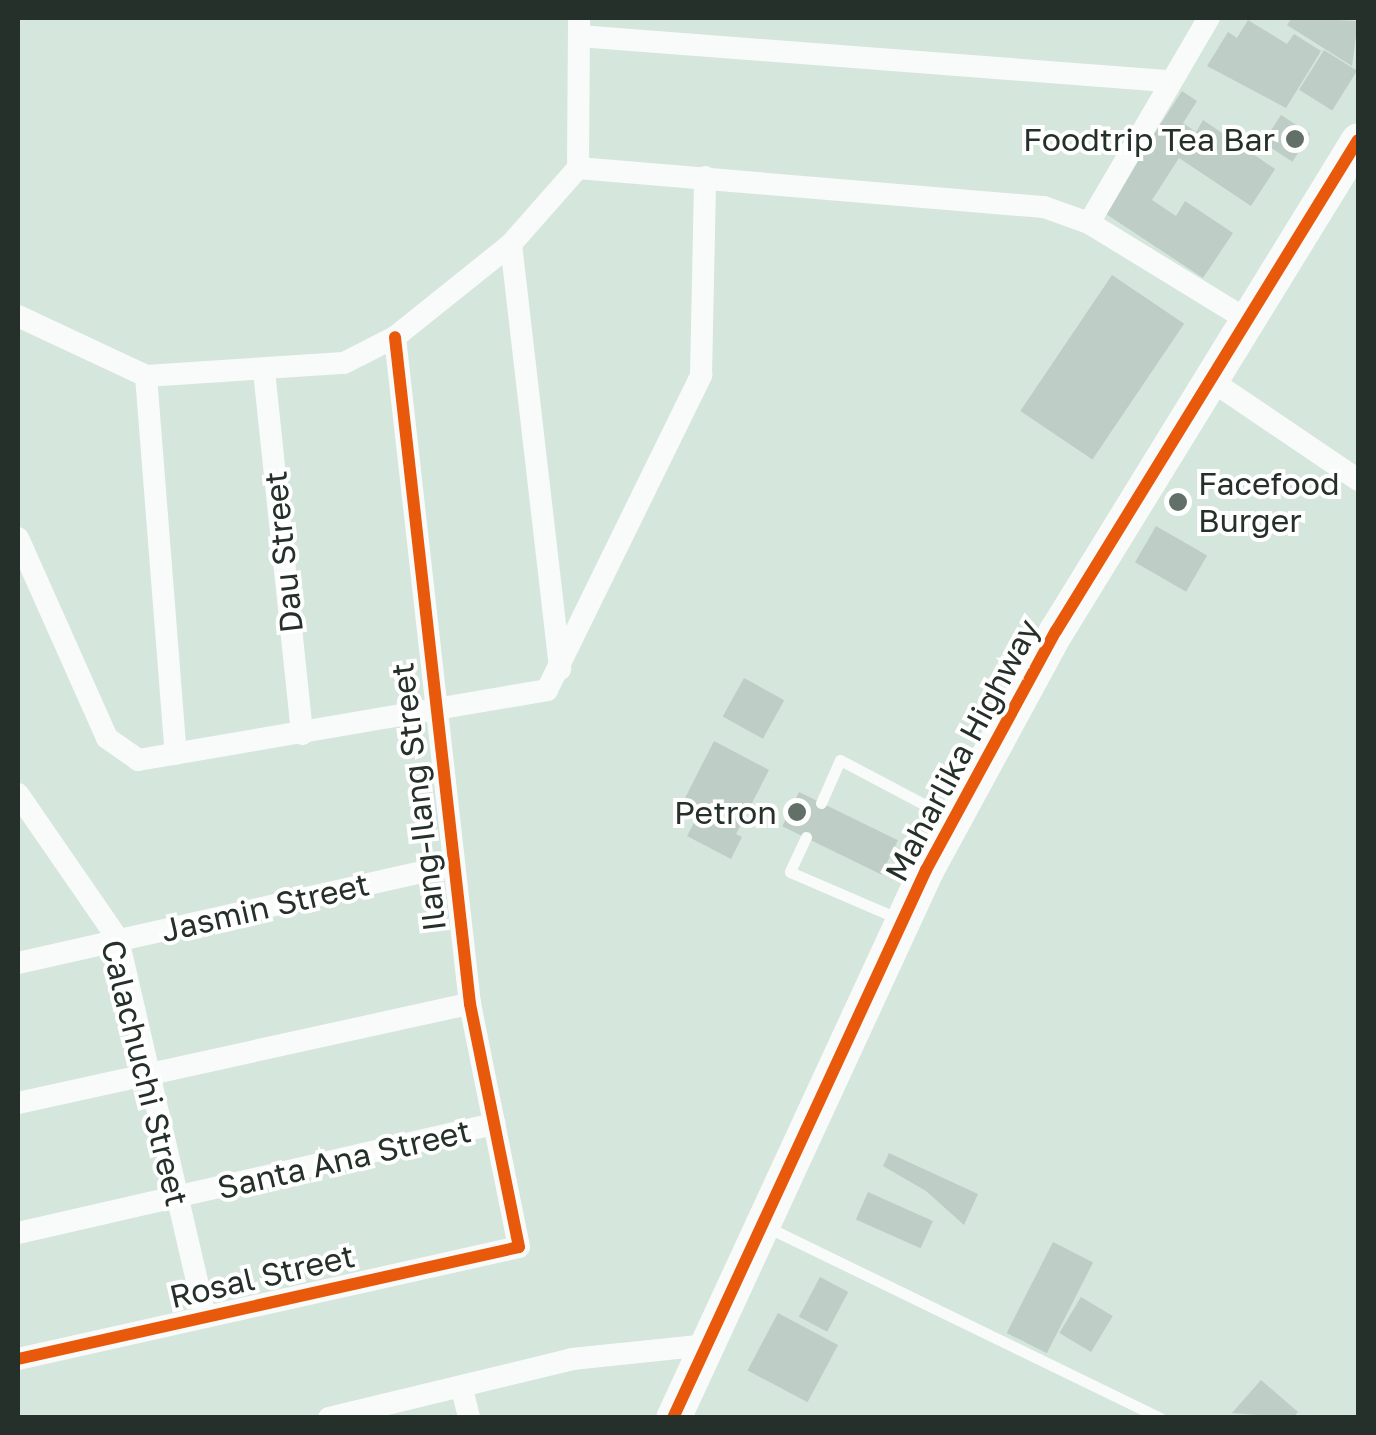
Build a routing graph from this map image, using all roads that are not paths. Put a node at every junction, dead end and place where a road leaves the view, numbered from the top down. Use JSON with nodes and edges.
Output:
{"nodes":[{"id":1,"x":1208,"y":18,"type":"edge"},
{"id":2,"x":579,"y":27,"type":"edge"},
{"id":3,"x":1166,"y":82,"type":"junction"},
{"id":4,"x":1358,"y":140,"type":"edge"},
{"id":5,"x":578,"y":168,"type":"junction"},
{"id":6,"x":705,"y":176,"type":"junction"},
{"id":7,"x":1089,"y":222,"type":"junction"},
{"id":8,"x":511,"y":244,"type":"junction"},
{"id":9,"x":18,"y":316,"type":"edge"},
{"id":10,"x":1246,"y":320,"type":"junction"},
{"id":11,"x":396,"y":337,"type":"junction"},
{"id":12,"x":264,"y":371,"type":"junction"},
{"id":13,"x":146,"y":376,"type":"junction"},
{"id":14,"x":1209,"y":378,"type":"junction"},
{"id":15,"x":1358,"y":480,"type":"edge"},
{"id":16,"x":18,"y":538,"type":"edge"},
{"id":17,"x":560,"y":670,"type":"junction"},
{"id":18,"x":436,"y":712,"type":"junction"},
{"id":19,"x":302,"y":734,"type":"junction"},
{"id":20,"x":176,"y":754,"type":"junction"},
{"id":21,"x":18,"y":794,"type":"edge"},
{"id":22,"x":821,"y":803,"type":"dead end"},
{"id":23,"x":954,"y":819,"type":"junction"},
{"id":24,"x":806,"y":837,"type":"dead end"},
{"id":25,"x":454,"y":865,"type":"junction"},
{"id":26,"x":903,"y":920,"type":"junction"},
{"id":27,"x":118,"y":939,"type":"junction"},
{"id":28,"x":18,"y":963,"type":"edge"},
{"id":29,"x":470,"y":1004,"type":"junction"},
{"id":30,"x":149,"y":1074,"type":"junction"},
{"id":31,"x":18,"y":1103,"type":"edge"},
{"id":32,"x":495,"y":1124,"type":"junction"},
{"id":33,"x":177,"y":1197,"type":"junction"},
{"id":34,"x":763,"y":1225,"type":"junction"},
{"id":35,"x":18,"y":1233,"type":"edge"},
{"id":36,"x":519,"y":1247,"type":"joint"},
{"id":37,"x":204,"y":1317,"type":"junction"},
{"id":38,"x":708,"y":1345,"type":"junction"},
{"id":39,"x":18,"y":1359,"type":"edge"},
{"id":40,"x":462,"y":1389,"type":"junction"},
{"id":41,"x":329,"y":1418,"type":"edge"},
{"id":42,"x":469,"y":1418,"type":"edge"},
{"id":43,"x":674,"y":1418,"type":"edge"},
{"id":44,"x":1160,"y":1418,"type":"edge"}],
"edges":[{"from":1,"to":3,"type":"street"},
{"from":2,"to":3,"type":"street"},
{"from":2,"to":5,"type":"street"},
{"from":3,"to":7,"type":"street"},
{"from":4,"to":10,"type":"main road","name":"Maharlika Highway"},
{"from":5,"to":6,"type":"street"},
{"from":5,"to":8,"type":"street"},
{"from":6,"to":7,"type":"street"},
{"from":6,"to":17,"type":"street"},
{"from":7,"to":10,"type":"street"},
{"from":8,"to":11,"type":"street"},
{"from":8,"to":17,"type":"street"},
{"from":9,"to":13,"type":"street"},
{"from":10,"to":14,"type":"main road","name":"Maharlika Highway"},
{"from":11,"to":12,"type":"street"},
{"from":11,"to":18,"type":"street","name":"Ilang-Ilang Street"},
{"from":12,"to":13,"type":"street"},
{"from":12,"to":19,"type":"street","name":"Dau Street"},
{"from":13,"to":20,"type":"street"},
{"from":14,"to":15,"type":"street"},
{"from":14,"to":23,"type":"main road","name":"Maharlika Highway"},
{"from":16,"to":20,"type":"street"},
{"from":17,"to":18,"type":"street"},
{"from":18,"to":19,"type":"street"},
{"from":18,"to":25,"type":"street","name":"Ilang-Ilang Street"},
{"from":19,"to":20,"type":"street"},
{"from":21,"to":27,"type":"street","name":"Calachuchi Street"},
{"from":22,"to":23,"type":"lane"},
{"from":23,"to":26,"type":"main road","name":"Maharlika Highway"},
{"from":24,"to":26,"type":"lane"},
{"from":25,"to":27,"type":"street","name":"Jasmin Street"},
{"from":25,"to":29,"type":"street","name":"Ilang-Ilang Street"},
{"from":26,"to":34,"type":"main road","name":"Maharlika Highway"},
{"from":27,"to":28,"type":"street","name":"Jasmin Street"},
{"from":27,"to":30,"type":"street","name":"Calachuchi Street"},
{"from":29,"to":30,"type":"street"},
{"from":29,"to":32,"type":"street","name":"Ilang-Ilang Street"},
{"from":30,"to":31,"type":"street"},
{"from":30,"to":33,"type":"street","name":"Calachuchi Street"},
{"from":32,"to":33,"type":"street","name":"Santa Ana Street"},
{"from":32,"to":36,"type":"street","name":"Ilang-Ilang Street"},
{"from":33,"to":35,"type":"street","name":"Santa Ana Street"},
{"from":33,"to":37,"type":"street","name":"Calachuchi Street"},
{"from":34,"to":38,"type":"main road","name":"Maharlika Highway"},
{"from":34,"to":44,"type":"lane"},
{"from":36,"to":37,"type":"street","name":"Rosal Street"},
{"from":37,"to":39,"type":"street","name":"Rosal Street"},
{"from":38,"to":40,"type":"street"},
{"from":38,"to":43,"type":"main road","name":"Maharlika Highway"},
{"from":40,"to":41,"type":"street"},
{"from":40,"to":42,"type":"street"}]}
